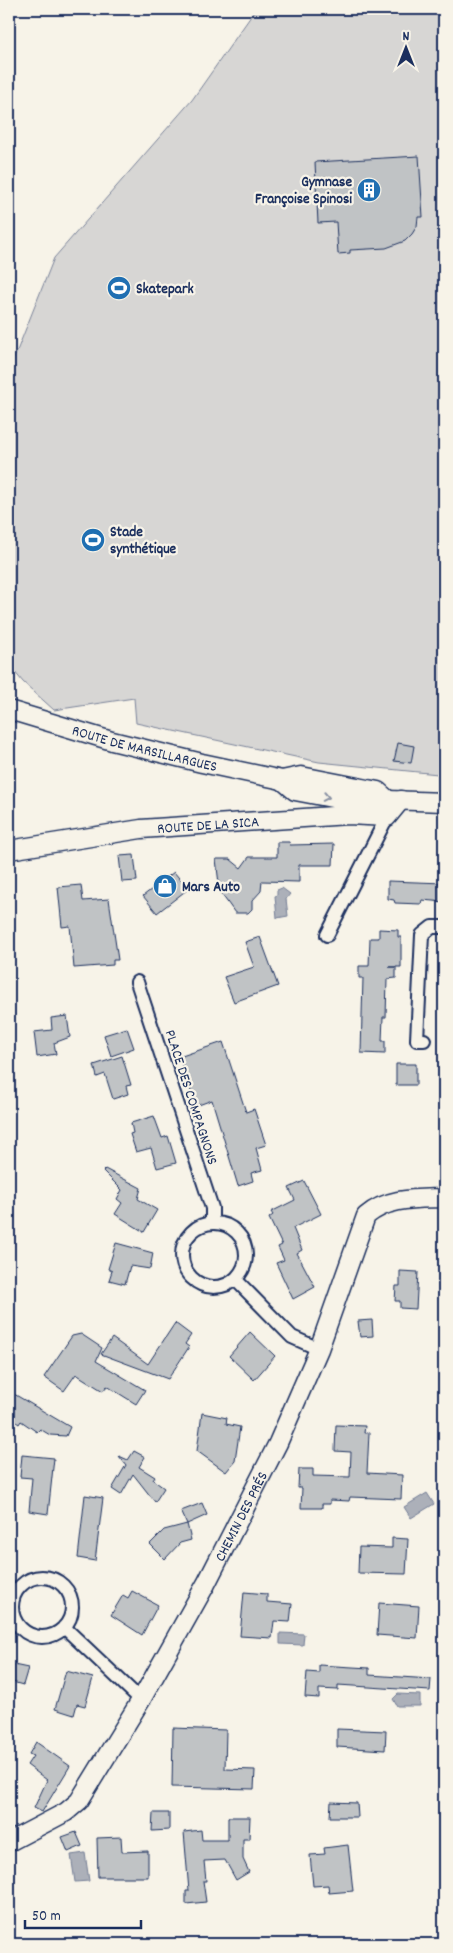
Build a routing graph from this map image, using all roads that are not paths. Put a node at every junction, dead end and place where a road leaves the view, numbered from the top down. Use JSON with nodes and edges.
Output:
{"nodes":[{"id":1,"x":9,"y":710,"type":"edge"},
{"id":2,"x":444,"y":798,"type":"edge"},
{"id":3,"x":392,"y":806,"type":"junction"},
{"id":4,"x":9,"y":850,"type":"edge"},
{"id":5,"x":444,"y":927,"type":"edge"},
{"id":6,"x":327,"y":935,"type":"dead end"},
{"id":7,"x":137,"y":982,"type":"dead end"},
{"id":8,"x":424,"y":1040,"type":"dead end"},
{"id":9,"x":444,"y":1198,"type":"edge"},
{"id":10,"x":212,"y":1222,"type":"junction"},
{"id":11,"x":235,"y":1279,"type":"junction"},
{"id":12,"x":319,"y":1349,"type":"junction"},
{"id":13,"x":64,"y":1627,"type":"junction"},
{"id":14,"x":140,"y":1700,"type":"junction"},
{"id":15,"x":9,"y":1842,"type":"edge"}],
"edges":[{"from":1,"to":3,"type":"street","name":"ROUTE DE MARSILLARGUES"},
{"from":2,"to":3,"type":"street","name":"ROUTE DE MARSILLARGUES"},
{"from":3,"to":4,"type":"street","name":"ROUTE DE LA SICA"},
{"from":3,"to":6,"type":"street"},
{"from":5,"to":8,"type":"street"},
{"from":7,"to":10,"type":"street","name":"PLACE DES COMPAGNONS"},
{"from":9,"to":12,"type":"street","name":"CHEMIN DES PRÉS"},
{"from":10,"to":11,"type":"street"},
{"from":10,"to":11,"type":"street"},
{"from":11,"to":12,"type":"street"},
{"from":12,"to":14,"type":"street","name":"CHEMIN DES PRÉS"},
{"from":13,"to":13,"type":"street"},
{"from":13,"to":14,"type":"street"},
{"from":14,"to":15,"type":"street","name":"CHEMIN DES PRÉS"}]}
